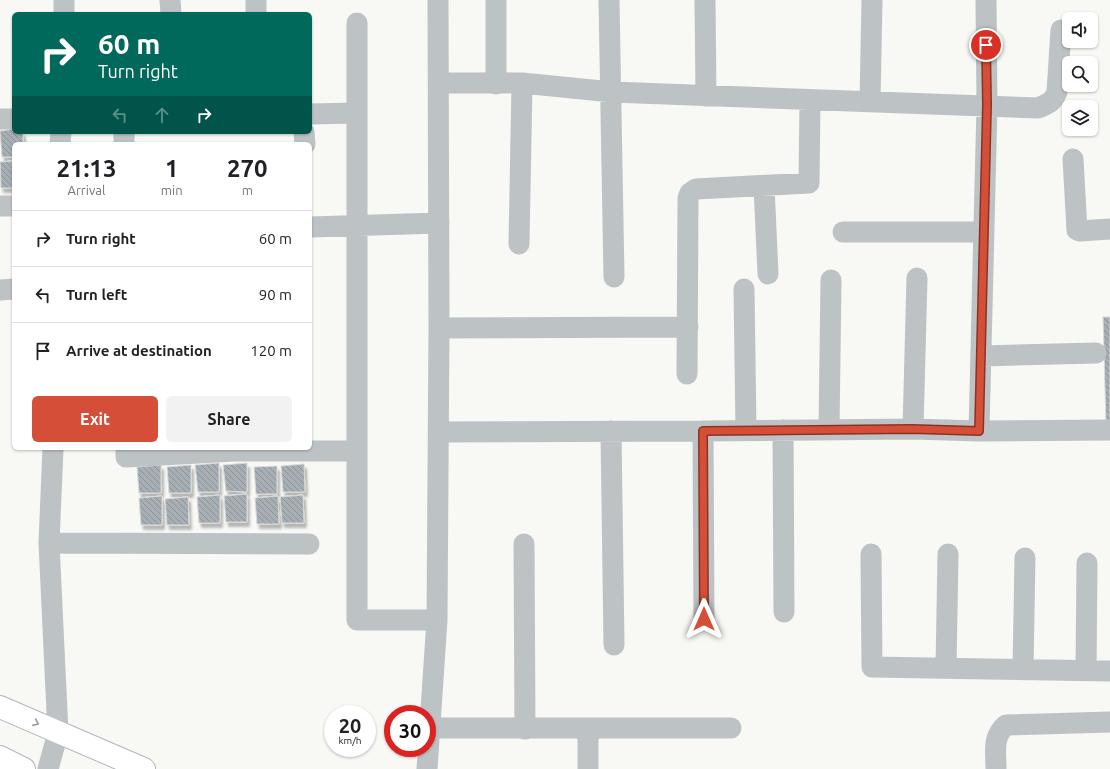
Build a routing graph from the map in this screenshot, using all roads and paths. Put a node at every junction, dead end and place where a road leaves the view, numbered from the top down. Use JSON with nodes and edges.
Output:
{"nodes":[{"id":1,"x":64,"y":0,"type":"edge"},
{"id":2,"x":170,"y":0,"type":"edge"},
{"id":3,"x":256,"y":0,"type":"edge"},
{"id":4,"x":438,"y":0,"type":"edge"},
{"id":5,"x":496,"y":0,"type":"edge"},
{"id":6,"x":609,"y":0,"type":"edge"},
{"id":7,"x":705,"y":0,"type":"edge"},
{"id":8,"x":872,"y":0,"type":"edge"},
{"id":9,"x":986,"y":0,"type":"edge"},
{"id":10,"x":64,"y":12,"type":"edge"},
{"id":11,"x":171,"y":12,"type":"edge"},
{"id":12,"x":256,"y":12,"type":"edge"},
{"id":13,"x":357,"y":23,"type":"dead end"},
{"id":14,"x":1061,"y":30,"type":"dead end"},
{"id":15,"x":439,"y":83,"type":"junction"},
{"id":16,"x":496,"y":84,"type":"junction"},
{"id":17,"x":522,"y":84,"type":"junction"},
{"id":18,"x":612,"y":92,"type":"junction"},
{"id":19,"x":706,"y":96,"type":"junction"},
{"id":20,"x":810,"y":100,"type":"junction"},
{"id":21,"x":870,"y":102,"type":"junction"},
{"id":22,"x":987,"y":105,"type":"junction"},
{"id":23,"x":357,"y":113,"type":"junction"},
{"id":24,"x":312,"y":114,"type":"edge"},
{"id":25,"x":0,"y":119,"type":"edge"},
{"id":26,"x":12,"y":119,"type":"edge"},
{"id":27,"x":1073,"y":159,"type":"dead end"},
{"id":28,"x":764,"y":186,"type":"junction"},
{"id":29,"x":0,"y":206,"type":"edge"},
{"id":30,"x":12,"y":206,"type":"edge"},
{"id":31,"x":439,"y":223,"type":"junction"},
{"id":32,"x":357,"y":226,"type":"junction"},
{"id":33,"x":312,"y":227,"type":"edge"},
{"id":34,"x":1110,"y":229,"type":"edge"},
{"id":35,"x":843,"y":232,"type":"dead end"},
{"id":36,"x":984,"y":232,"type":"junction"},
{"id":37,"x":519,"y":244,"type":"dead end"},
{"id":38,"x":768,"y":274,"type":"dead end"},
{"id":39,"x":614,"y":277,"type":"dead end"},
{"id":40,"x":917,"y":278,"type":"dead end"},
{"id":41,"x":831,"y":280,"type":"dead end"},
{"id":42,"x":12,"y":289,"type":"edge"},
{"id":43,"x":744,"y":289,"type":"dead end"},
{"id":44,"x":0,"y":290,"type":"edge"},
{"id":45,"x":688,"y":327,"type":"junction"},
{"id":46,"x":440,"y":328,"type":"junction"},
{"id":47,"x":1096,"y":353,"type":"dead end"},
{"id":48,"x":981,"y":356,"type":"junction"},
{"id":49,"x":687,"y":374,"type":"dead end"},
{"id":50,"x":912,"y":429,"type":"junction"},
{"id":51,"x":746,"y":430,"type":"junction"},
{"id":52,"x":783,"y":430,"type":"junction"},
{"id":53,"x":829,"y":430,"type":"junction"},
{"id":54,"x":1110,"y":430,"type":"edge"},
{"id":55,"x":611,"y":431,"type":"junction"},
{"id":56,"x":703,"y":431,"type":"junction"},
{"id":57,"x":979,"y":431,"type":"junction"},
{"id":58,"x":439,"y":432,"type":"junction"},
{"id":59,"x":53,"y":450,"type":"edge"},
{"id":60,"x":126,"y":450,"type":"edge"},
{"id":61,"x":307,"y":450,"type":"edge"},
{"id":62,"x":357,"y":451,"type":"junction"},
{"id":63,"x":48,"y":543,"type":"junction"},
{"id":64,"x":309,"y":544,"type":"dead end"},
{"id":65,"x":524,"y":544,"type":"dead end"},
{"id":66,"x":871,"y":554,"type":"dead end"},
{"id":67,"x":948,"y":554,"type":"dead end"},
{"id":68,"x":1025,"y":558,"type":"dead end"},
{"id":69,"x":1087,"y":563,"type":"dead end"},
{"id":70,"x":784,"y":612,"type":"dead end"},
{"id":71,"x":704,"y":619,"type":"dead end"},
{"id":72,"x":437,"y":620,"type":"junction"},
{"id":73,"x":614,"y":645,"type":"dead end"},
{"id":74,"x":946,"y":668,"type":"junction"},
{"id":75,"x":1023,"y":669,"type":"junction"},
{"id":76,"x":1086,"y":671,"type":"junction"},
{"id":77,"x":1110,"y":671,"type":"edge"},
{"id":78,"x":431,"y":705,"type":"edge"},
{"id":79,"x":0,"y":707,"type":"edge"},
{"id":80,"x":1110,"y":722,"type":"edge"},
{"id":81,"x":436,"y":728,"type":"edge"},
{"id":82,"x":731,"y":728,"type":"dead end"},
{"id":83,"x":525,"y":729,"type":"junction"},
{"id":84,"x":588,"y":729,"type":"junction"},
{"id":85,"x":58,"y":733,"type":"junction"},
{"id":86,"x":0,"y":757,"type":"edge"},
{"id":87,"x":428,"y":757,"type":"edge"},
{"id":88,"x":24,"y":769,"type":"edge"},
{"id":89,"x":48,"y":769,"type":"edge"},
{"id":90,"x":144,"y":769,"type":"edge"},
{"id":91,"x":427,"y":769,"type":"edge"},
{"id":92,"x":588,"y":769,"type":"edge"},
{"id":93,"x":996,"y":769,"type":"edge"}],
"edges":[{"from":1,"to":10,"type":"street"},
{"from":2,"to":11,"type":"street"},
{"from":3,"to":12,"type":"street"},
{"from":4,"to":15,"type":"street"},
{"from":5,"to":16,"type":"street"},
{"from":6,"to":18,"type":"street"},
{"from":7,"to":19,"type":"street"},
{"from":8,"to":21,"type":"street"},
{"from":9,"to":22,"type":"street"},
{"from":13,"to":23,"type":"street"},
{"from":14,"to":22,"type":"street"},
{"from":15,"to":16,"type":"street"},
{"from":15,"to":31,"type":"street"},
{"from":16,"to":17,"type":"street"},
{"from":17,"to":18,"type":"street"},
{"from":17,"to":37,"type":"street"},
{"from":18,"to":19,"type":"street"},
{"from":18,"to":39,"type":"street"},
{"from":19,"to":20,"type":"street"},
{"from":20,"to":21,"type":"street"},
{"from":20,"to":28,"type":"street"},
{"from":21,"to":22,"type":"street"},
{"from":22,"to":36,"type":"street"},
{"from":23,"to":24,"type":"street"},
{"from":23,"to":32,"type":"street"},
{"from":25,"to":26,"type":"street"},
{"from":27,"to":34,"type":"street"},
{"from":28,"to":38,"type":"street"},
{"from":28,"to":45,"type":"street"},
{"from":29,"to":30,"type":"street"},
{"from":31,"to":32,"type":"street"},
{"from":31,"to":46,"type":"street"},
{"from":32,"to":33,"type":"street"},
{"from":32,"to":62,"type":"street"},
{"from":35,"to":36,"type":"street"},
{"from":36,"to":48,"type":"street"},
{"from":40,"to":50,"type":"street"},
{"from":41,"to":53,"type":"street"},
{"from":42,"to":44,"type":"street"},
{"from":43,"to":51,"type":"street"},
{"from":45,"to":46,"type":"street"},
{"from":45,"to":49,"type":"street"},
{"from":46,"to":58,"type":"street"},
{"from":47,"to":48,"type":"street"},
{"from":48,"to":57,"type":"street"},
{"from":50,"to":53,"type":"street"},
{"from":50,"to":57,"type":"street"},
{"from":51,"to":52,"type":"street"},
{"from":51,"to":56,"type":"street"},
{"from":52,"to":53,"type":"street"},
{"from":52,"to":70,"type":"street"},
{"from":54,"to":57,"type":"street"},
{"from":55,"to":56,"type":"street"},
{"from":55,"to":58,"type":"street"},
{"from":55,"to":73,"type":"street"},
{"from":56,"to":71,"type":"street"},
{"from":58,"to":72,"type":"street"},
{"from":59,"to":63,"type":"street"},
{"from":60,"to":61,"type":"street"},
{"from":61,"to":62,"type":"street"},
{"from":62,"to":72,"type":"street"},
{"from":63,"to":64,"type":"street"},
{"from":63,"to":85,"type":"street"},
{"from":65,"to":83,"type":"street"},
{"from":66,"to":74,"type":"street"},
{"from":67,"to":74,"type":"street"},
{"from":68,"to":75,"type":"street"},
{"from":69,"to":76,"type":"street"},
{"from":72,"to":78,"type":"street"},
{"from":74,"to":75,"type":"street"},
{"from":75,"to":76,"type":"street"},
{"from":76,"to":77,"type":"street"},
{"from":79,"to":85,"type":"main road","one_way":true},
{"from":80,"to":93,"type":"street"},
{"from":81,"to":83,"type":"street"},
{"from":82,"to":84,"type":"street"},
{"from":83,"to":84,"type":"street"},
{"from":84,"to":92,"type":"street"},
{"from":85,"to":89,"type":"street"},
{"from":85,"to":90,"type":"main road"},
{"from":86,"to":88,"type":"main road"},
{"from":87,"to":91,"type":"street"}]}
